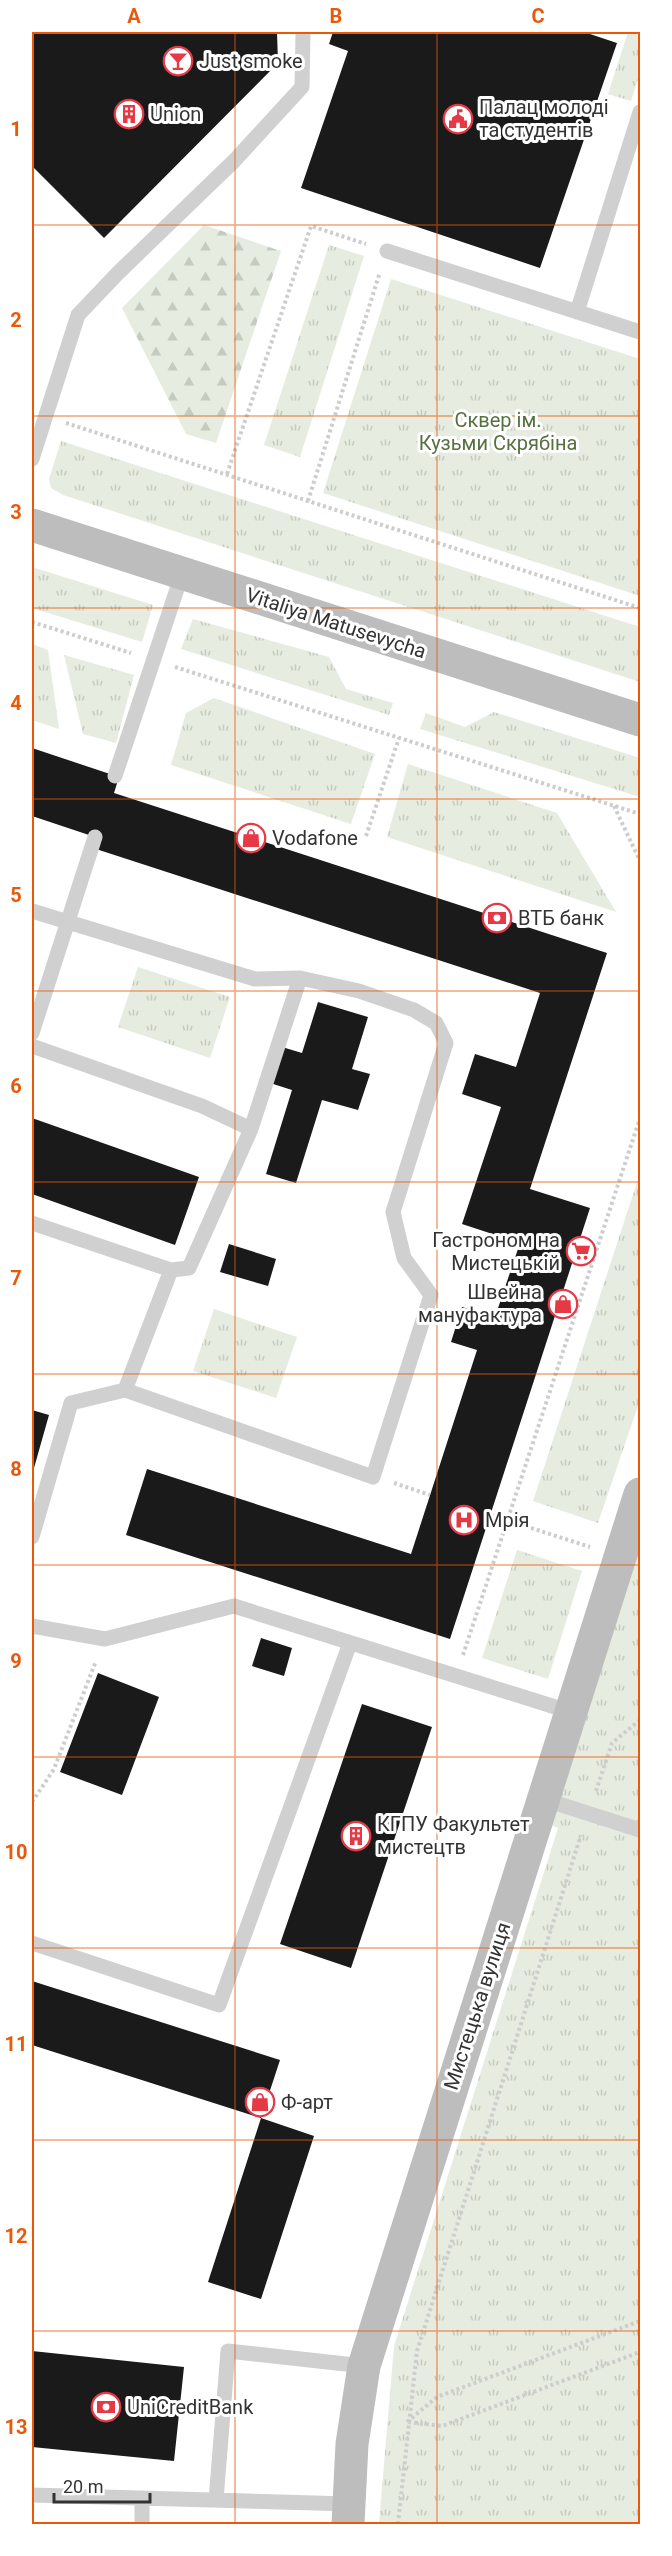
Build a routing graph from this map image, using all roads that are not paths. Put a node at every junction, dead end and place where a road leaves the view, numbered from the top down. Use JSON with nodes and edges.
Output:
{"nodes":[{"id":1,"x":303,"y":32,"type":"edge"},
{"id":2,"x":640,"y":112,"type":"edge"},
{"id":3,"x":387,"y":251,"type":"road end"},
{"id":4,"x":577,"y":312,"type":"junction"},
{"id":5,"x":640,"y":332,"type":"edge"},
{"id":6,"x":32,"y":459,"type":"edge"},
{"id":7,"x":32,"y":525,"type":"edge"},
{"id":8,"x":182,"y":574,"type":"junction"},
{"id":9,"x":640,"y":720,"type":"edge"},
{"id":10,"x":115,"y":776,"type":"dead end"},
{"id":11,"x":95,"y":837,"type":"dead end"},
{"id":12,"x":32,"y":911,"type":"edge"},
{"id":13,"x":68,"y":922,"type":"junction"},
{"id":14,"x":300,"y":978,"type":"junction"},
{"id":15,"x":32,"y":1033,"type":"edge"},
{"id":16,"x":32,"y":1046,"type":"edge"},
{"id":17,"x":251,"y":1129,"type":"junction"},
{"id":18,"x":32,"y":1223,"type":"edge"},
{"id":19,"x":171,"y":1270,"type":"junction"},
{"id":20,"x":125,"y":1390,"type":"junction"},
{"id":21,"x":640,"y":1494,"type":"edge"},
{"id":22,"x":32,"y":1537,"type":"edge"},
{"id":23,"x":32,"y":1626,"type":"edge"},
{"id":24,"x":350,"y":1643,"type":"junction"},
{"id":25,"x":571,"y":1712,"type":"junction"},
{"id":26,"x":543,"y":1799,"type":"junction"},
{"id":27,"x":640,"y":1830,"type":"edge"},
{"id":28,"x":32,"y":1943,"type":"edge"},
{"id":29,"x":364,"y":2366,"type":"junction"},
{"id":30,"x":32,"y":2495,"type":"edge"},
{"id":31,"x":142,"y":2498,"type":"junction"},
{"id":32,"x":216,"y":2500,"type":"junction"},
{"id":33,"x":349,"y":2514,"type":"edge"},
{"id":34,"x":142,"y":2524,"type":"edge"}],
"edges":[{"from":1,"to":6,"type":"lane"},
{"from":2,"to":4,"type":"lane"},
{"from":3,"to":4,"type":"lane"},
{"from":4,"to":5,"type":"lane"},
{"from":7,"to":8,"type":"street","name":"Vitaliya Matusevycha"},
{"from":8,"to":9,"type":"street","name":"Vitaliya Matusevycha"},
{"from":8,"to":10,"type":"lane"},
{"from":11,"to":13,"type":"lane"},
{"from":12,"to":13,"type":"lane"},
{"from":13,"to":14,"type":"lane"},
{"from":13,"to":15,"type":"lane"},
{"from":14,"to":17,"type":"lane"},
{"from":14,"to":20,"type":"lane"},
{"from":16,"to":17,"type":"lane"},
{"from":17,"to":19,"type":"lane"},
{"from":18,"to":19,"type":"lane"},
{"from":19,"to":20,"type":"lane"},
{"from":20,"to":22,"type":"lane"},
{"from":21,"to":25,"type":"street","name":"Мистецька вулиця"},
{"from":23,"to":24,"type":"lane"},
{"from":24,"to":25,"type":"lane"},
{"from":24,"to":28,"type":"lane"},
{"from":25,"to":26,"type":"street","name":"Мистецька вулиця"},
{"from":26,"to":27,"type":"lane"},
{"from":26,"to":29,"type":"street","name":"Мистецька вулиця"},
{"from":29,"to":32,"type":"lane"},
{"from":29,"to":33,"type":"street","name":"Мистецька вулиця"},
{"from":30,"to":31,"type":"lane"},
{"from":31,"to":32,"type":"lane"},
{"from":31,"to":34,"type":"lane"},
{"from":32,"to":33,"type":"lane"}]}
